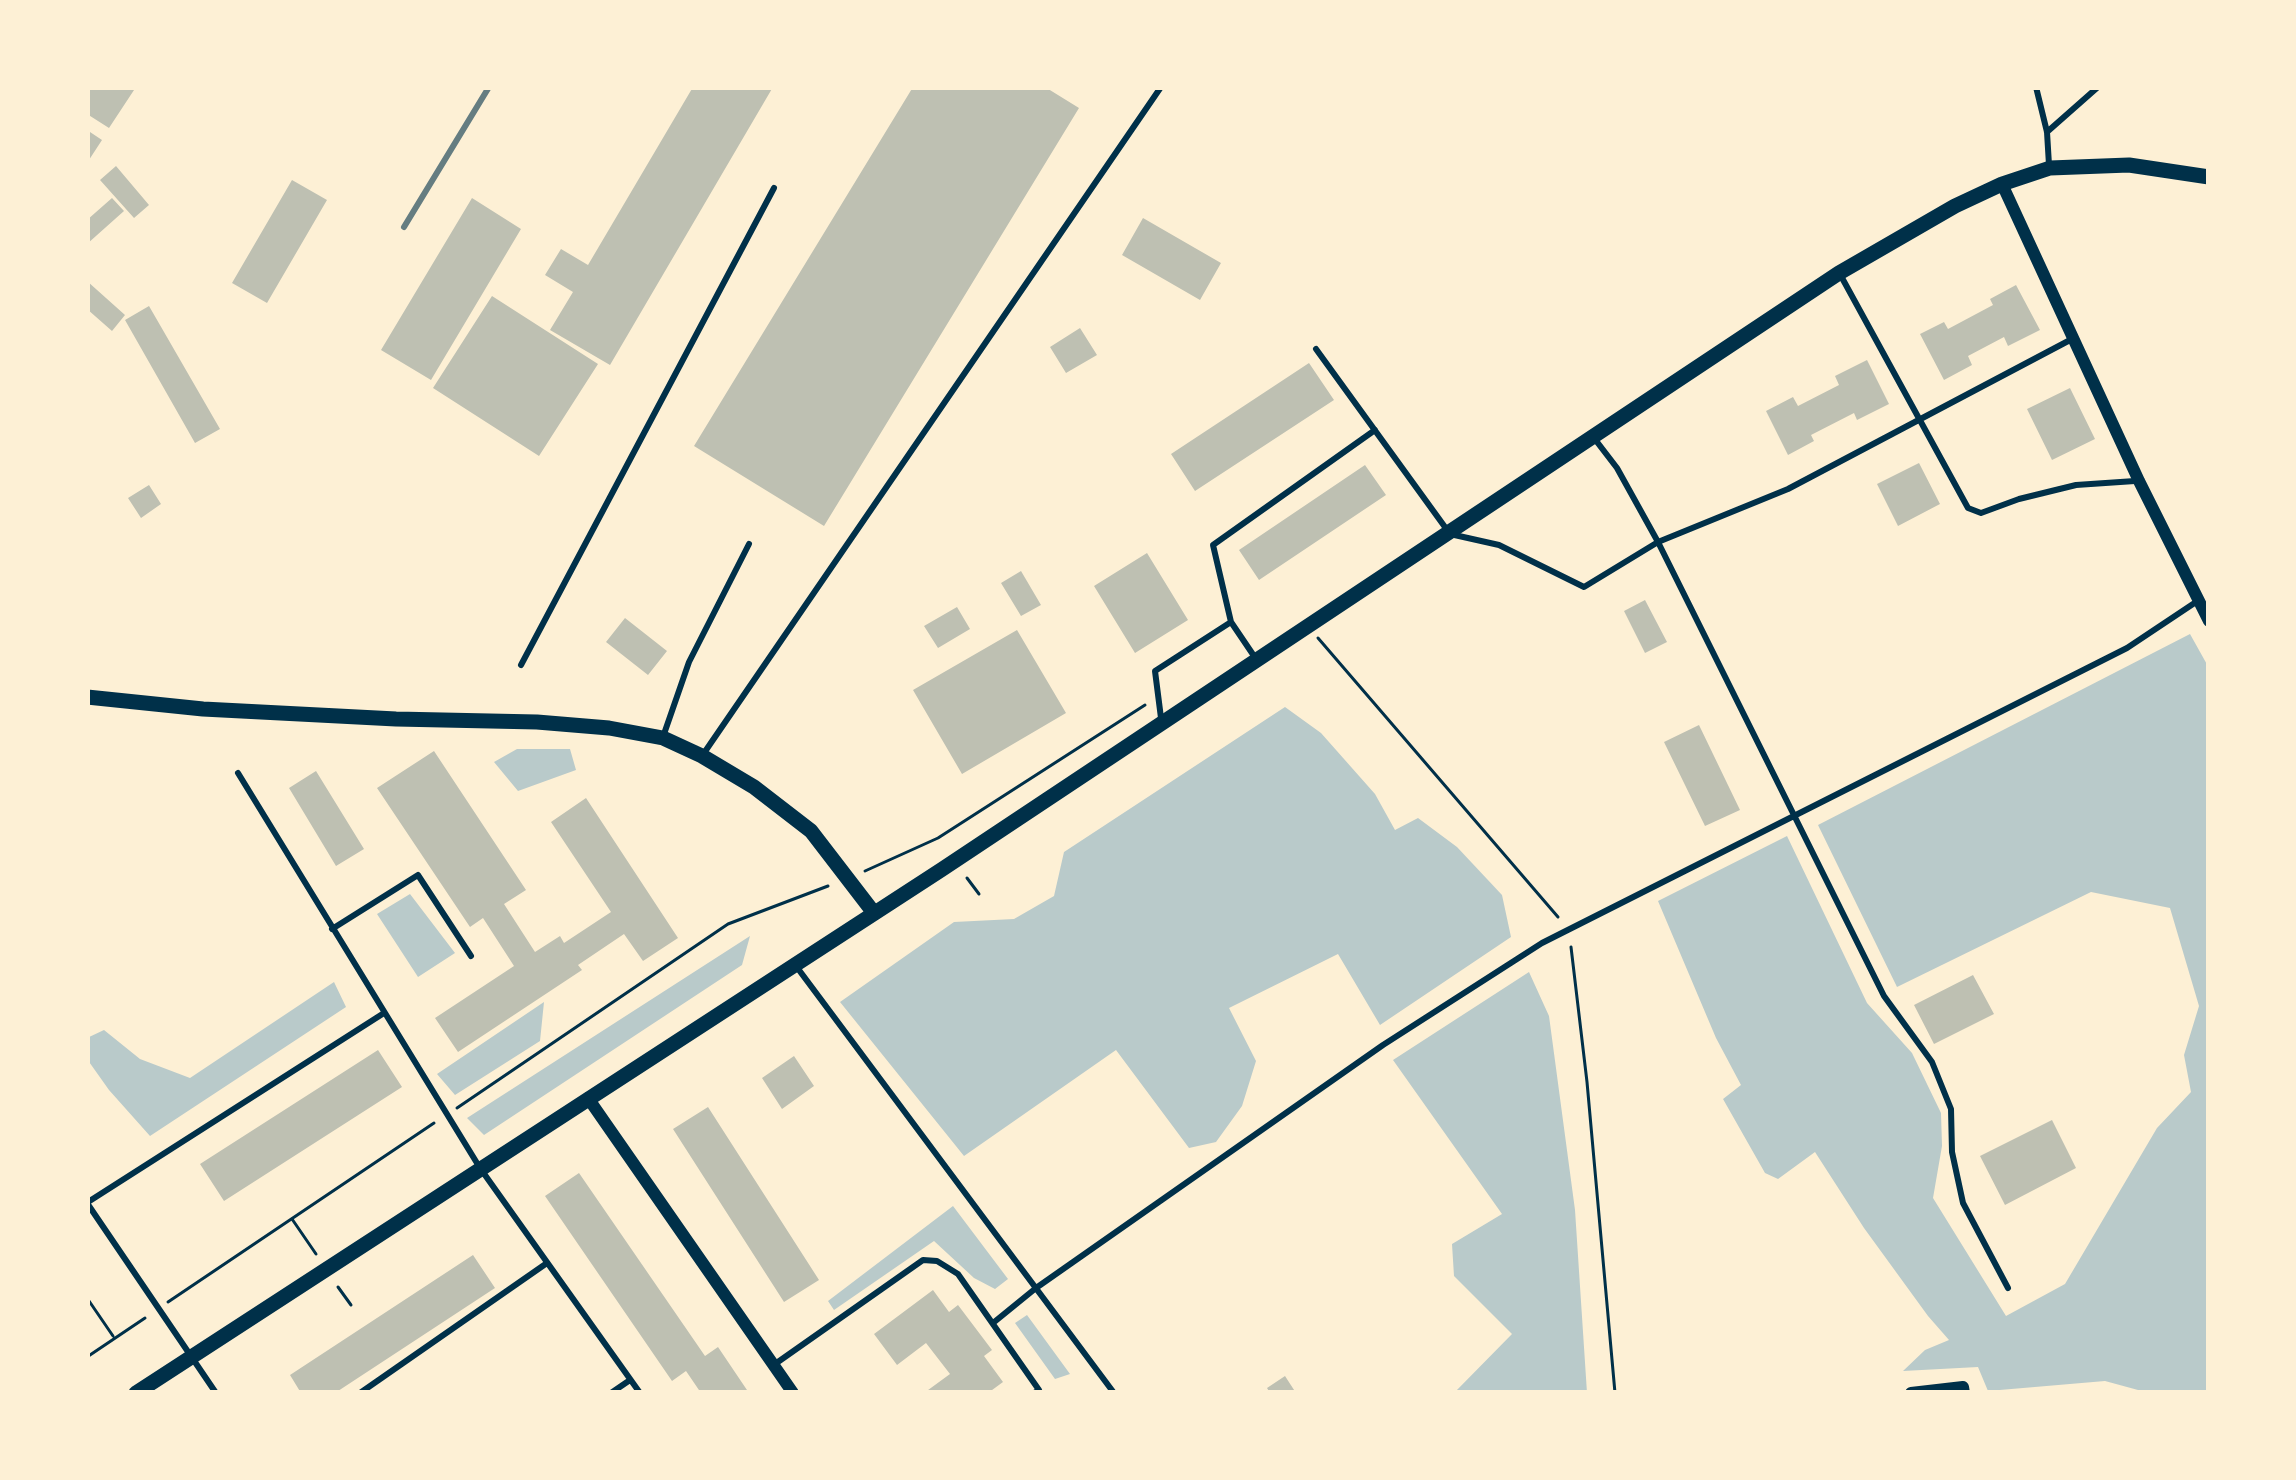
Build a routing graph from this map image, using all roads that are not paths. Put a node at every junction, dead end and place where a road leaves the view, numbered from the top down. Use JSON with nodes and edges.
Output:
{"nodes":[{"id":1,"x":1161,"y":87,"type":"edge"},
{"id":2,"x":2036,"y":87,"type":"edge"},
{"id":3,"x":2098,"y":87,"type":"edge"},
{"id":4,"x":2047,"y":132,"type":"junction"},
{"id":5,"x":2050,"y":168,"type":"junction"},
{"id":6,"x":2209,"y":177,"type":"edge"},
{"id":7,"x":2002,"y":184,"type":"junction"},
{"id":8,"x":774,"y":188,"type":"dead end"},
{"id":9,"x":1839,"y":274,"type":"junction"},
{"id":10,"x":2074,"y":338,"type":"junction"},
{"id":11,"x":1316,"y":349,"type":"dead end"},
{"id":12,"x":1918,"y":419,"type":"junction"},
{"id":13,"x":1375,"y":430,"type":"junction"},
{"id":14,"x":1594,"y":438,"type":"junction"},
{"id":15,"x":2139,"y":481,"type":"junction"},
{"id":16,"x":1450,"y":534,"type":"junction"},
{"id":17,"x":1658,"y":542,"type":"junction"},
{"id":18,"x":749,"y":544,"type":"dead end"},
{"id":19,"x":2198,"y":601,"type":"junction"},
{"id":20,"x":2209,"y":621,"type":"edge"},
{"id":21,"x":1231,"y":622,"type":"junction"},
{"id":22,"x":1258,"y":661,"type":"junction"},
{"id":23,"x":521,"y":665,"type":"dead end"},
{"id":24,"x":87,"y":697,"type":"edge"},
{"id":25,"x":1162,"y":722,"type":"junction"},
{"id":26,"x":663,"y":738,"type":"junction"},
{"id":27,"x":702,"y":756,"type":"junction"},
{"id":28,"x":238,"y":772,"type":"dead end"},
{"id":29,"x":1793,"y":816,"type":"junction"},
{"id":30,"x":874,"y":913,"type":"junction"},
{"id":31,"x":332,"y":929,"type":"junction"},
{"id":32,"x":471,"y":956,"type":"dead end"},
{"id":33,"x":794,"y":963,"type":"junction"},
{"id":34,"x":384,"y":1013,"type":"junction"},
{"id":35,"x":588,"y":1098,"type":"junction"},
{"id":36,"x":480,"y":1168,"type":"junction"},
{"id":37,"x":88,"y":1202,"type":"edge"},
{"id":38,"x":547,"y":1263,"type":"junction"},
{"id":39,"x":1036,"y":1288,"type":"junction"},
{"id":40,"x":2008,"y":1288,"type":"dead end"},
{"id":41,"x":993,"y":1323,"type":"junction"},
{"id":42,"x":191,"y":1357,"type":"junction"},
{"id":43,"x":775,"y":1364,"type":"junction"},
{"id":44,"x":630,"y":1380,"type":"junction"},
{"id":45,"x":136,"y":1393,"type":"edge"},
{"id":46,"x":217,"y":1393,"type":"edge"},
{"id":47,"x":360,"y":1393,"type":"edge"},
{"id":48,"x":611,"y":1393,"type":"edge"},
{"id":49,"x":640,"y":1393,"type":"edge"},
{"id":50,"x":793,"y":1393,"type":"edge"},
{"id":51,"x":1034,"y":1393,"type":"edge"},
{"id":52,"x":1114,"y":1393,"type":"edge"},
{"id":53,"x":1911,"y":1393,"type":"edge"},
{"id":54,"x":1964,"y":1393,"type":"edge"}],
"edges":[{"from":1,"to":27,"type":"lane"},
{"from":2,"to":4,"type":"lane"},
{"from":3,"to":4,"type":"lane"},
{"from":4,"to":5,"type":"lane"},
{"from":5,"to":6,"type":"street"},
{"from":5,"to":7,"type":"street"},
{"from":7,"to":9,"type":"street"},
{"from":7,"to":10,"type":"street"},
{"from":8,"to":23,"type":"lane"},
{"from":9,"to":12,"type":"lane"},
{"from":9,"to":14,"type":"street"},
{"from":10,"to":12,"type":"lane"},
{"from":10,"to":15,"type":"street"},
{"from":11,"to":13,"type":"lane"},
{"from":12,"to":15,"type":"lane"},
{"from":12,"to":17,"type":"lane"},
{"from":13,"to":16,"type":"lane"},
{"from":13,"to":21,"type":"lane"},
{"from":14,"to":16,"type":"street"},
{"from":14,"to":17,"type":"lane"},
{"from":15,"to":19,"type":"street"},
{"from":16,"to":17,"type":"lane"},
{"from":16,"to":22,"type":"street"},
{"from":17,"to":29,"type":"lane"},
{"from":18,"to":26,"type":"lane"},
{"from":19,"to":20,"type":"street"},
{"from":19,"to":29,"type":"lane"},
{"from":21,"to":22,"type":"lane"},
{"from":21,"to":25,"type":"lane"},
{"from":22,"to":25,"type":"street"},
{"from":24,"to":26,"type":"street"},
{"from":25,"to":30,"type":"street"},
{"from":26,"to":27,"type":"street"},
{"from":27,"to":30,"type":"street"},
{"from":28,"to":31,"type":"lane"},
{"from":29,"to":39,"type":"lane"},
{"from":29,"to":40,"type":"lane"},
{"from":30,"to":33,"type":"street"},
{"from":31,"to":32,"type":"lane"},
{"from":31,"to":34,"type":"lane"},
{"from":33,"to":35,"type":"street"},
{"from":33,"to":39,"type":"lane"},
{"from":34,"to":36,"type":"lane"},
{"from":34,"to":37,"type":"lane"},
{"from":35,"to":36,"type":"street"},
{"from":35,"to":43,"type":"street"},
{"from":36,"to":38,"type":"lane"},
{"from":36,"to":42,"type":"street"},
{"from":37,"to":42,"type":"lane"},
{"from":38,"to":44,"type":"lane"},
{"from":38,"to":47,"type":"lane"},
{"from":39,"to":41,"type":"lane"},
{"from":39,"to":52,"type":"lane"},
{"from":41,"to":43,"type":"lane"},
{"from":41,"to":51,"type":"lane"},
{"from":42,"to":45,"type":"street"},
{"from":42,"to":46,"type":"lane"},
{"from":43,"to":50,"type":"street"},
{"from":44,"to":48,"type":"lane"},
{"from":44,"to":49,"type":"lane"},
{"from":53,"to":54,"type":"street"}]}
